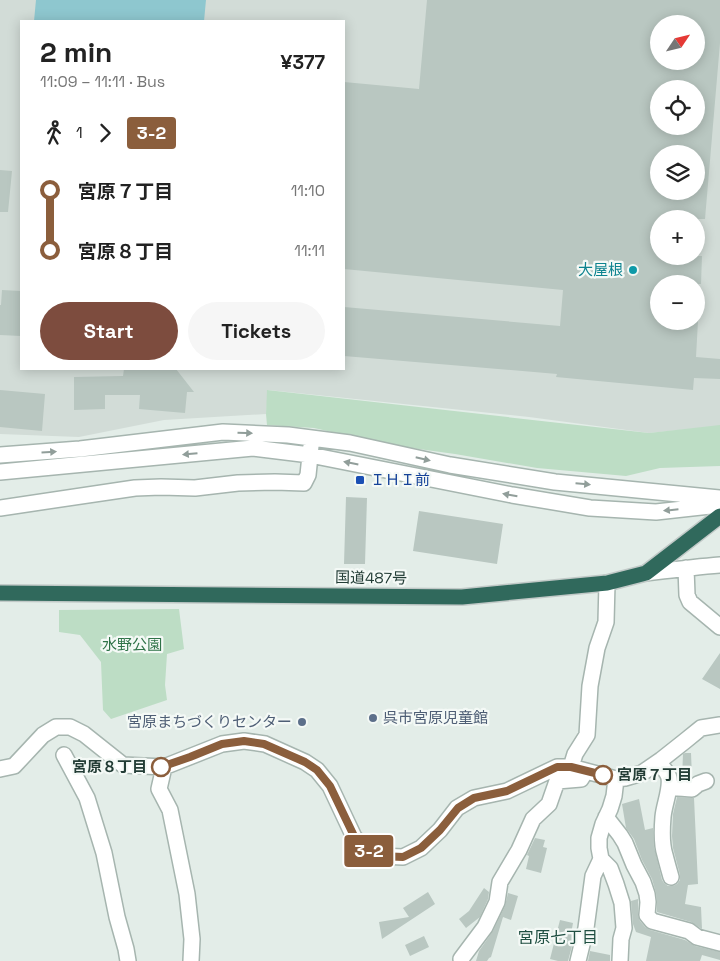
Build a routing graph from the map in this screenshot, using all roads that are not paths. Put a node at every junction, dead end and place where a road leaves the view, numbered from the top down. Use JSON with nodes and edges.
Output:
{"nodes":[{"id":1,"x":311,"y":438,"type":"junction"},
{"id":2,"x":310,"y":454,"type":"junction"},
{"id":3,"x":0,"y":455,"type":"edge"},
{"id":4,"x":0,"y":472,"type":"edge"},
{"id":5,"x":720,"y":498,"type":"edge"},
{"id":6,"x":720,"y":505,"type":"edge"},
{"id":7,"x":0,"y":508,"type":"edge"},
{"id":8,"x":720,"y":516,"type":"edge"},
{"id":9,"x":720,"y":565,"type":"edge"},
{"id":10,"x":686,"y":568,"type":"junction"},
{"id":11,"x":646,"y":573,"type":"junction"},
{"id":12,"x":607,"y":583,"type":"junction"},
{"id":13,"x":0,"y":593,"type":"edge"},
{"id":14,"x":720,"y":627,"type":"edge"},
{"id":15,"x":720,"y":725,"type":"edge"},
{"id":16,"x":64,"y":755,"type":"dead end"},
{"id":17,"x":658,"y":762,"type":"junction"},
{"id":18,"x":164,"y":767,"type":"junction"},
{"id":19,"x":571,"y":767,"type":"junction"},
{"id":20,"x":0,"y":770,"type":"edge"},
{"id":21,"x":586,"y":771,"type":"junction"},
{"id":22,"x":616,"y":779,"type":"junction"},
{"id":23,"x":706,"y":781,"type":"dead end"},
{"id":24,"x":669,"y":788,"type":"junction"},
{"id":25,"x":606,"y":817,"type":"junction"},
{"id":26,"x":602,"y":859,"type":"junction"},
{"id":27,"x":671,"y":878,"type":"dead end"},
{"id":28,"x":720,"y":943,"type":"edge"},
{"id":29,"x":458,"y":960,"type":"edge"},
{"id":30,"x":128,"y":961,"type":"edge"},
{"id":31,"x":192,"y":961,"type":"edge"},
{"id":32,"x":578,"y":961,"type":"edge"},
{"id":33,"x":620,"y":961,"type":"edge"}],
"edges":[{"from":1,"to":2,"type":"street"},
{"from":3,"to":1,"type":"street","one_way":true},
{"from":1,"to":5,"type":"street","one_way":true},
{"from":2,"to":4,"type":"street","one_way":true},
{"from":6,"to":2,"type":"street","one_way":true},
{"from":2,"to":7,"type":"street"},
{"from":8,"to":11,"type":"highway","name":"国道487号"},
{"from":9,"to":10,"type":"street"},
{"from":10,"to":11,"type":"street"},
{"from":10,"to":14,"type":"street"},
{"from":11,"to":12,"type":"highway","name":"国道487号"},
{"from":12,"to":13,"type":"highway","name":"国道487号"},
{"from":12,"to":19,"type":"street"},
{"from":15,"to":17,"type":"street"},
{"from":16,"to":30,"type":"street"},
{"from":17,"to":22,"type":"street"},
{"from":17,"to":24,"type":"street"},
{"from":18,"to":19,"type":"street"},
{"from":18,"to":20,"type":"street"},
{"from":18,"to":31,"type":"street"},
{"from":19,"to":21,"type":"street"},
{"from":21,"to":22,"type":"street"},
{"from":21,"to":29,"type":"street"},
{"from":22,"to":25,"type":"street"},
{"from":23,"to":24,"type":"street"},
{"from":24,"to":27,"type":"street"},
{"from":25,"to":26,"type":"street"},
{"from":25,"to":28,"type":"street"},
{"from":26,"to":32,"type":"street"},
{"from":26,"to":33,"type":"street"}]}
